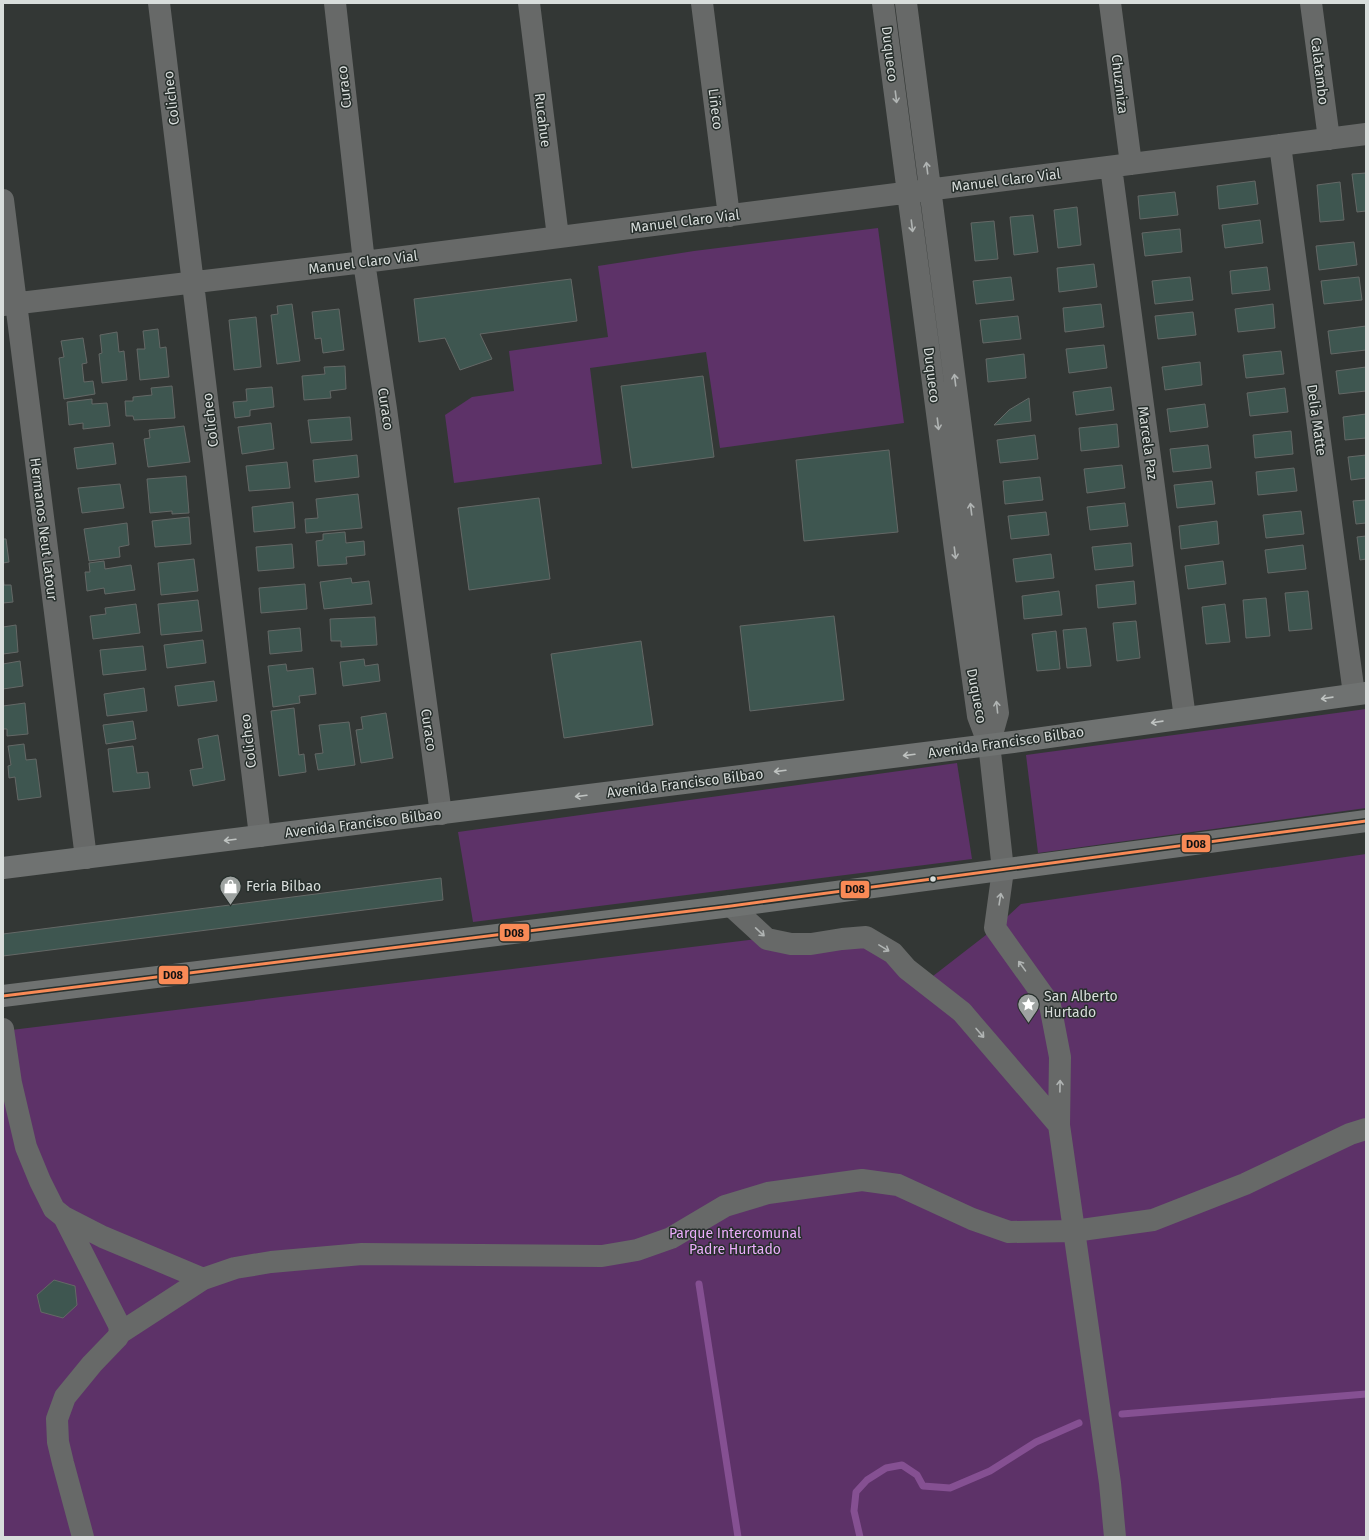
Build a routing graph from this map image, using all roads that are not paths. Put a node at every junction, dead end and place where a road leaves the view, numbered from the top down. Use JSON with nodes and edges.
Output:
{"nodes":[{"id":1,"x":159,"y":3,"type":"edge"},
{"id":2,"x":335,"y":3,"type":"edge"},
{"id":3,"x":529,"y":3,"type":"edge"},
{"id":4,"x":702,"y":3,"type":"edge"},
{"id":5,"x":883,"y":3,"type":"edge"},
{"id":6,"x":906,"y":3,"type":"edge"},
{"id":7,"x":1110,"y":3,"type":"edge"},
{"id":8,"x":1311,"y":3,"type":"edge"},
{"id":9,"x":1366,"y":134,"type":"edge"},
{"id":10,"x":1329,"y":139,"type":"junction"},
{"id":11,"x":1280,"y":145,"type":"junction"},
{"id":12,"x":1121,"y":166,"type":"junction"},
{"id":13,"x":930,"y":190,"type":"junction"},
{"id":14,"x":908,"y":193,"type":"junction"},
{"id":15,"x":3,"y":200,"type":"edge"},
{"id":16,"x":729,"y":216,"type":"junction"},
{"id":17,"x":558,"y":237,"type":"junction"},
{"id":18,"x":364,"y":262,"type":"junction"},
{"id":19,"x":193,"y":283,"type":"junction"},
{"id":20,"x":10,"y":304,"type":"edge"},
{"id":21,"x":1360,"y":694,"type":"edge"},
{"id":22,"x":1185,"y":718,"type":"junction"},
{"id":23,"x":989,"y":745,"type":"junction"},
{"id":24,"x":441,"y":814,"type":"junction"},
{"id":25,"x":1366,"y":821,"type":"edge"},
{"id":26,"x":260,"y":836,"type":"junction"},
{"id":27,"x":86,"y":858,"type":"junction"},
{"id":28,"x":3,"y":868,"type":"edge"},
{"id":29,"x":1003,"y":870,"type":"junction"},
{"id":30,"x":731,"y":906,"type":"junction"},
{"id":31,"x":3,"y":996,"type":"edge"},
{"id":32,"x":3,"y":1029,"type":"edge"},
{"id":33,"x":1059,"y":1125,"type":"junction"},
{"id":34,"x":1366,"y":1129,"type":"edge"},
{"id":35,"x":64,"y":1216,"type":"junction"},
{"id":36,"x":1074,"y":1231,"type":"junction"},
{"id":37,"x":203,"y":1279,"type":"junction"},
{"id":38,"x":120,"y":1333,"type":"junction"},
{"id":39,"x":83,"y":1537,"type":"edge"},
{"id":40,"x":1116,"y":1537,"type":"edge"}],
"edges":[{"from":1,"to":19,"type":"street","name":"Colicheo"},
{"from":2,"to":18,"type":"street","name":"Curaco"},
{"from":3,"to":17,"type":"street","name":"Rucahue"},
{"from":4,"to":16,"type":"street","name":"Liñeco"},
{"from":5,"to":14,"type":"street","name":"Duqueco","one_way":true},
{"from":13,"to":6,"type":"street","name":"Duqueco","one_way":true},
{"from":7,"to":12,"type":"street","name":"Chuzmiza"},
{"from":8,"to":10,"type":"street","name":"Calatambo"},
{"from":9,"to":10,"type":"street","name":"Manuel Claro Vial"},
{"from":10,"to":11,"type":"street","name":"Manuel Claro Vial"},
{"from":11,"to":12,"type":"street","name":"Manuel Claro Vial"},
{"from":11,"to":21,"type":"street","name":"Delia Matte"},
{"from":12,"to":13,"type":"street","name":"Manuel Claro Vial"},
{"from":12,"to":22,"type":"street","name":"Marcela Paz"},
{"from":13,"to":14,"type":"street","name":"Manuel Claro Vial"},
{"from":23,"to":13,"type":"street","name":"Duqueco","one_way":true},
{"from":14,"to":16,"type":"street","name":"Manuel Claro Vial"},
{"from":14,"to":23,"type":"street","name":"Duqueco","one_way":true},
{"from":15,"to":20,"type":"street","name":"Hermanos Neut Latour"},
{"from":16,"to":17,"type":"street","name":"Manuel Claro Vial"},
{"from":17,"to":18,"type":"street","name":"Manuel Claro Vial"},
{"from":18,"to":19,"type":"street","name":"Manuel Claro Vial"},
{"from":18,"to":24,"type":"street","name":"Curaco"},
{"from":19,"to":20,"type":"street","name":"Manuel Claro Vial"},
{"from":19,"to":26,"type":"street","name":"Colicheo"},
{"from":20,"to":27,"type":"street","name":"Hermanos Neut Latour"},
{"from":21,"to":22,"type":"main road","name":"Avenida Francisco Bilbao","one_way":true},
{"from":22,"to":23,"type":"main road","name":"Avenida Francisco Bilbao","one_way":true},
{"from":23,"to":24,"type":"main road","name":"Avenida Francisco Bilbao","one_way":true},
{"from":23,"to":29,"type":"street","name":"Duqueco"},
{"from":24,"to":26,"type":"main road","name":"Avenida Francisco Bilbao"},
{"from":25,"to":29,"type":"main road"},
{"from":26,"to":27,"type":"main road","name":"Avenida Francisco Bilbao","one_way":true},
{"from":27,"to":28,"type":"main road","name":"Avenida Francisco Bilbao"},
{"from":29,"to":30,"type":"main road"},
{"from":33,"to":29,"type":"street","name":"Duqueco","one_way":true},
{"from":30,"to":31,"type":"main road"},
{"from":30,"to":33,"type":"street","one_way":true},
{"from":32,"to":35,"type":"street"},
{"from":33,"to":36,"type":"street","name":"Duqueco"},
{"from":34,"to":36,"type":"street"},
{"from":35,"to":37,"type":"street"},
{"from":35,"to":38,"type":"street"},
{"from":36,"to":37,"type":"street"},
{"from":36,"to":40,"type":"street","name":"Duqueco"},
{"from":37,"to":38,"type":"street"},
{"from":38,"to":39,"type":"street"}]}
